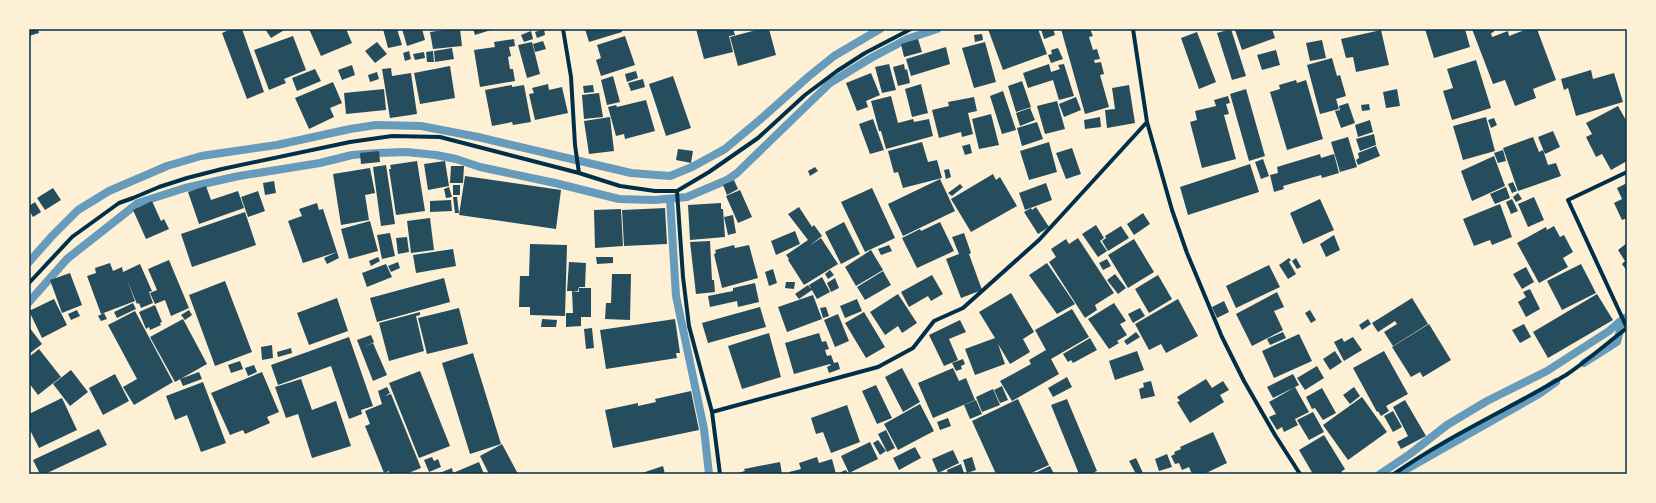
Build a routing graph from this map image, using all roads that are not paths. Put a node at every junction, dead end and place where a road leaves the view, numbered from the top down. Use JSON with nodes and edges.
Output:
{"nodes":[{"id":1,"x":562,"y":29,"type":"edge"},
{"id":2,"x":910,"y":29,"type":"edge"},
{"id":3,"x":1133,"y":29,"type":"edge"},
{"id":4,"x":1147,"y":122,"type":"junction"},
{"id":5,"x":579,"y":172,"type":"junction"},
{"id":6,"x":1627,"y":172,"type":"edge"},
{"id":7,"x":677,"y":191,"type":"junction"},
{"id":8,"x":29,"y":283,"type":"edge"},
{"id":9,"x":712,"y":412,"type":"junction"},
{"id":10,"x":720,"y":474,"type":"edge"},
{"id":11,"x":1300,"y":474,"type":"edge"},
{"id":12,"x":1394,"y":474,"type":"edge"}],
"edges":[{"from":1,"to":5,"type":"street"},
{"from":2,"to":7,"type":"street"},
{"from":3,"to":4,"type":"street"},
{"from":4,"to":9,"type":"street"},
{"from":4,"to":11,"type":"street"},
{"from":5,"to":7,"type":"street"},
{"from":5,"to":8,"type":"street"},
{"from":6,"to":12,"type":"street"},
{"from":7,"to":9,"type":"street"},
{"from":9,"to":10,"type":"street"}]}
